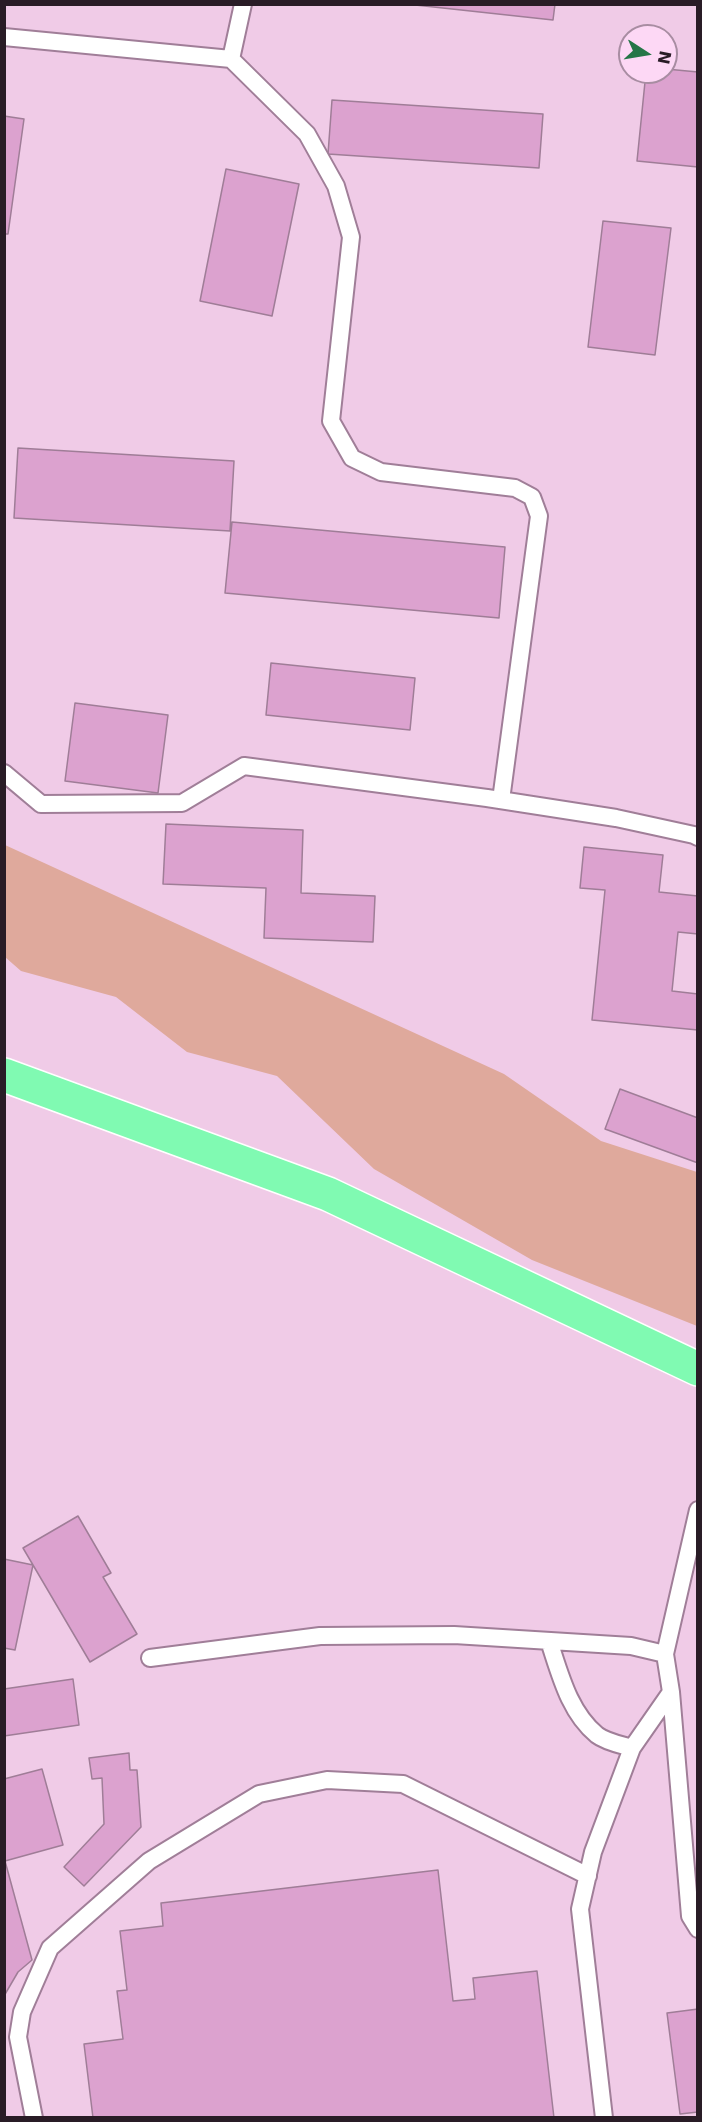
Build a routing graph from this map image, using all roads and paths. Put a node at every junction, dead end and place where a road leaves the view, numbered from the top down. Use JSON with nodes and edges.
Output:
{"nodes":[{"id":1,"x":243,"y":4,"type":"edge"},
{"id":2,"x":4,"y":37,"type":"edge"},
{"id":3,"x":231,"y":59,"type":"junction"},
{"id":4,"x":4,"y":773,"type":"edge"},
{"id":5,"x":501,"y":800,"type":"junction"},
{"id":6,"x":698,"y":837,"type":"edge"},
{"id":7,"x":4,"y":1075,"type":"edge"},
{"id":8,"x":698,"y":1369,"type":"edge"},
{"id":9,"x":698,"y":1510,"type":"edge"},
{"id":10,"x":549,"y":1641,"type":"junction"},
{"id":11,"x":665,"y":1654,"type":"junction"},
{"id":12,"x":150,"y":1658,"type":"dead end"},
{"id":13,"x":671,"y":1692,"type":"junction"},
{"id":14,"x":632,"y":1748,"type":"junction"},
{"id":15,"x":588,"y":1876,"type":"junction"},
{"id":16,"x":698,"y":1929,"type":"edge"},
{"id":17,"x":34,"y":2118,"type":"edge"},
{"id":18,"x":604,"y":2118,"type":"edge"}],
"edges":[{"from":1,"to":3,"type":"lane"},
{"from":2,"to":3,"type":"lane"},
{"from":3,"to":5,"type":"lane"},
{"from":4,"to":5,"type":"lane"},
{"from":5,"to":6,"type":"lane"},
{"from":7,"to":8,"type":"highway"},
{"from":9,"to":11,"type":"lane"},
{"from":10,"to":11,"type":"lane"},
{"from":10,"to":12,"type":"lane"},
{"from":10,"to":14,"type":"lane"},
{"from":11,"to":13,"type":"lane"},
{"from":13,"to":14,"type":"lane"},
{"from":13,"to":16,"type":"lane"},
{"from":14,"to":15,"type":"lane"},
{"from":15,"to":17,"type":"lane"},
{"from":15,"to":18,"type":"lane"}]}
